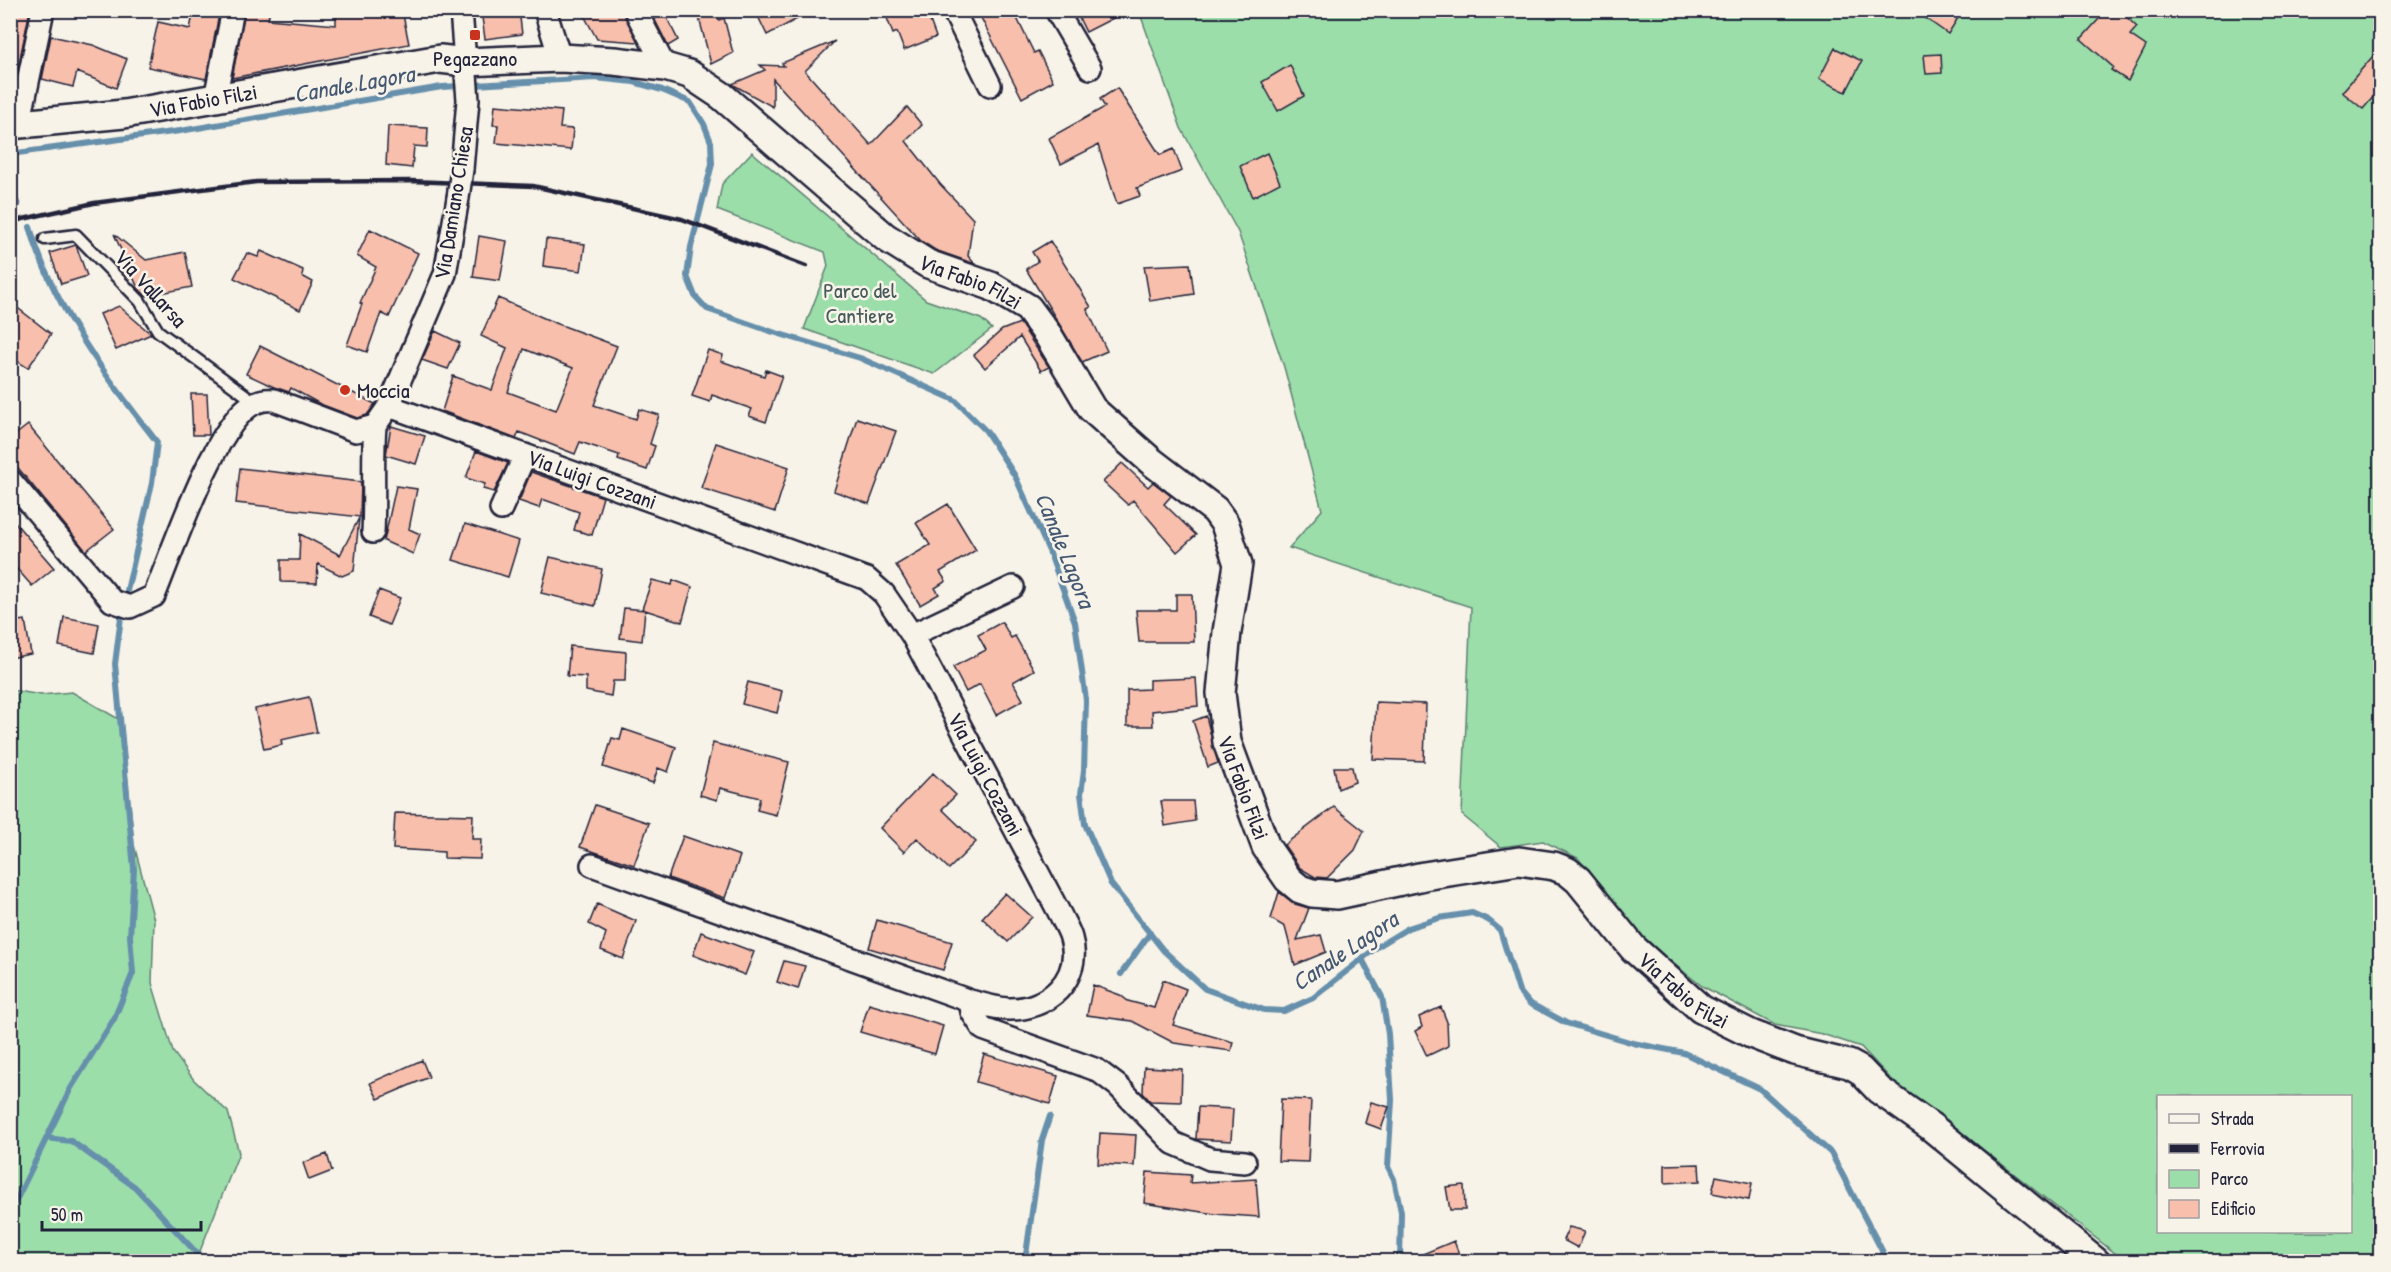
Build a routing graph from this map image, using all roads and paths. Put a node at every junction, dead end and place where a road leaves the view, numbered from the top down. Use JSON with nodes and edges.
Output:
{"nodes":[{"id":1,"x":43,"y":10,"type":"edge"},
{"id":2,"x":233,"y":10,"type":"edge"},
{"id":3,"x":461,"y":10,"type":"edge"},
{"id":4,"x":545,"y":10,"type":"edge"},
{"id":5,"x":634,"y":10,"type":"edge"},
{"id":6,"x":1056,"y":10,"type":"edge"},
{"id":7,"x":957,"y":12,"type":"edge"},
{"id":8,"x":560,"y":58,"type":"junction"},
{"id":9,"x":466,"y":62,"type":"junction"},
{"id":10,"x":664,"y":67,"type":"junction"},
{"id":11,"x":1090,"y":68,"type":"dead end"},
{"id":12,"x":990,"y":85,"type":"dead end"},
{"id":13,"x":215,"y":98,"type":"junction"},
{"id":14,"x":15,"y":125,"type":"edge"},
{"id":15,"x":45,"y":239,"type":"dead end"},
{"id":16,"x":255,"y":402,"type":"junction"},
{"id":17,"x":389,"y":406,"type":"junction"},
{"id":18,"x":375,"y":426,"type":"junction"},
{"id":19,"x":525,"y":455,"type":"junction"},
{"id":20,"x":10,"y":480,"type":"edge"},
{"id":21,"x":501,"y":509,"type":"dead end"},
{"id":22,"x":373,"y":532,"type":"dead end"},
{"id":23,"x":1013,"y":587,"type":"dead end"},
{"id":24,"x":912,"y":635,"type":"junction"},
{"id":25,"x":592,"y":866,"type":"dead end"},
{"id":26,"x":970,"y":1001,"type":"junction"},
{"id":27,"x":1245,"y":1162,"type":"dead end"},
{"id":28,"x":2096,"y":1262,"type":"edge"}],
"edges":[{"from":1,"to":14,"type":"street"},
{"from":2,"to":13,"type":"street"},
{"from":3,"to":9,"type":"street","name":"Via Damiano Chiesa"},
{"from":4,"to":8,"type":"street"},
{"from":5,"to":10,"type":"street"},
{"from":6,"to":11,"type":"street"},
{"from":7,"to":12,"type":"street"},
{"from":8,"to":9,"type":"street","name":"Via Fabio Filzi"},
{"from":8,"to":10,"type":"street","name":"Via Fabio Filzi"},
{"from":9,"to":13,"type":"street","name":"Via Fabio Filzi"},
{"from":9,"to":17,"type":"street","name":"Via Damiano Chiesa","bridge":true},
{"from":10,"to":28,"type":"street","name":"Via Fabio Filzi"},
{"from":13,"to":14,"type":"street","name":"Via Fabio Filzi"},
{"from":15,"to":16,"type":"lane","name":"Via Vallarsa"},
{"from":16,"to":18,"type":"street"},
{"from":16,"to":20,"type":"street"},
{"from":17,"to":18,"type":"street","name":"Via Damiano Chiesa"},
{"from":17,"to":19,"type":"street","name":"Via Luigi Cozzani"},
{"from":18,"to":22,"type":"street"},
{"from":19,"to":21,"type":"street"},
{"from":19,"to":24,"type":"street","name":"Via Luigi Cozzani"},
{"from":23,"to":24,"type":"street"},
{"from":24,"to":26,"type":"street","name":"Via Luigi Cozzani"},
{"from":25,"to":26,"type":"street","name":"Via Luigi Cozzani"},
{"from":26,"to":27,"type":"street"}]}
